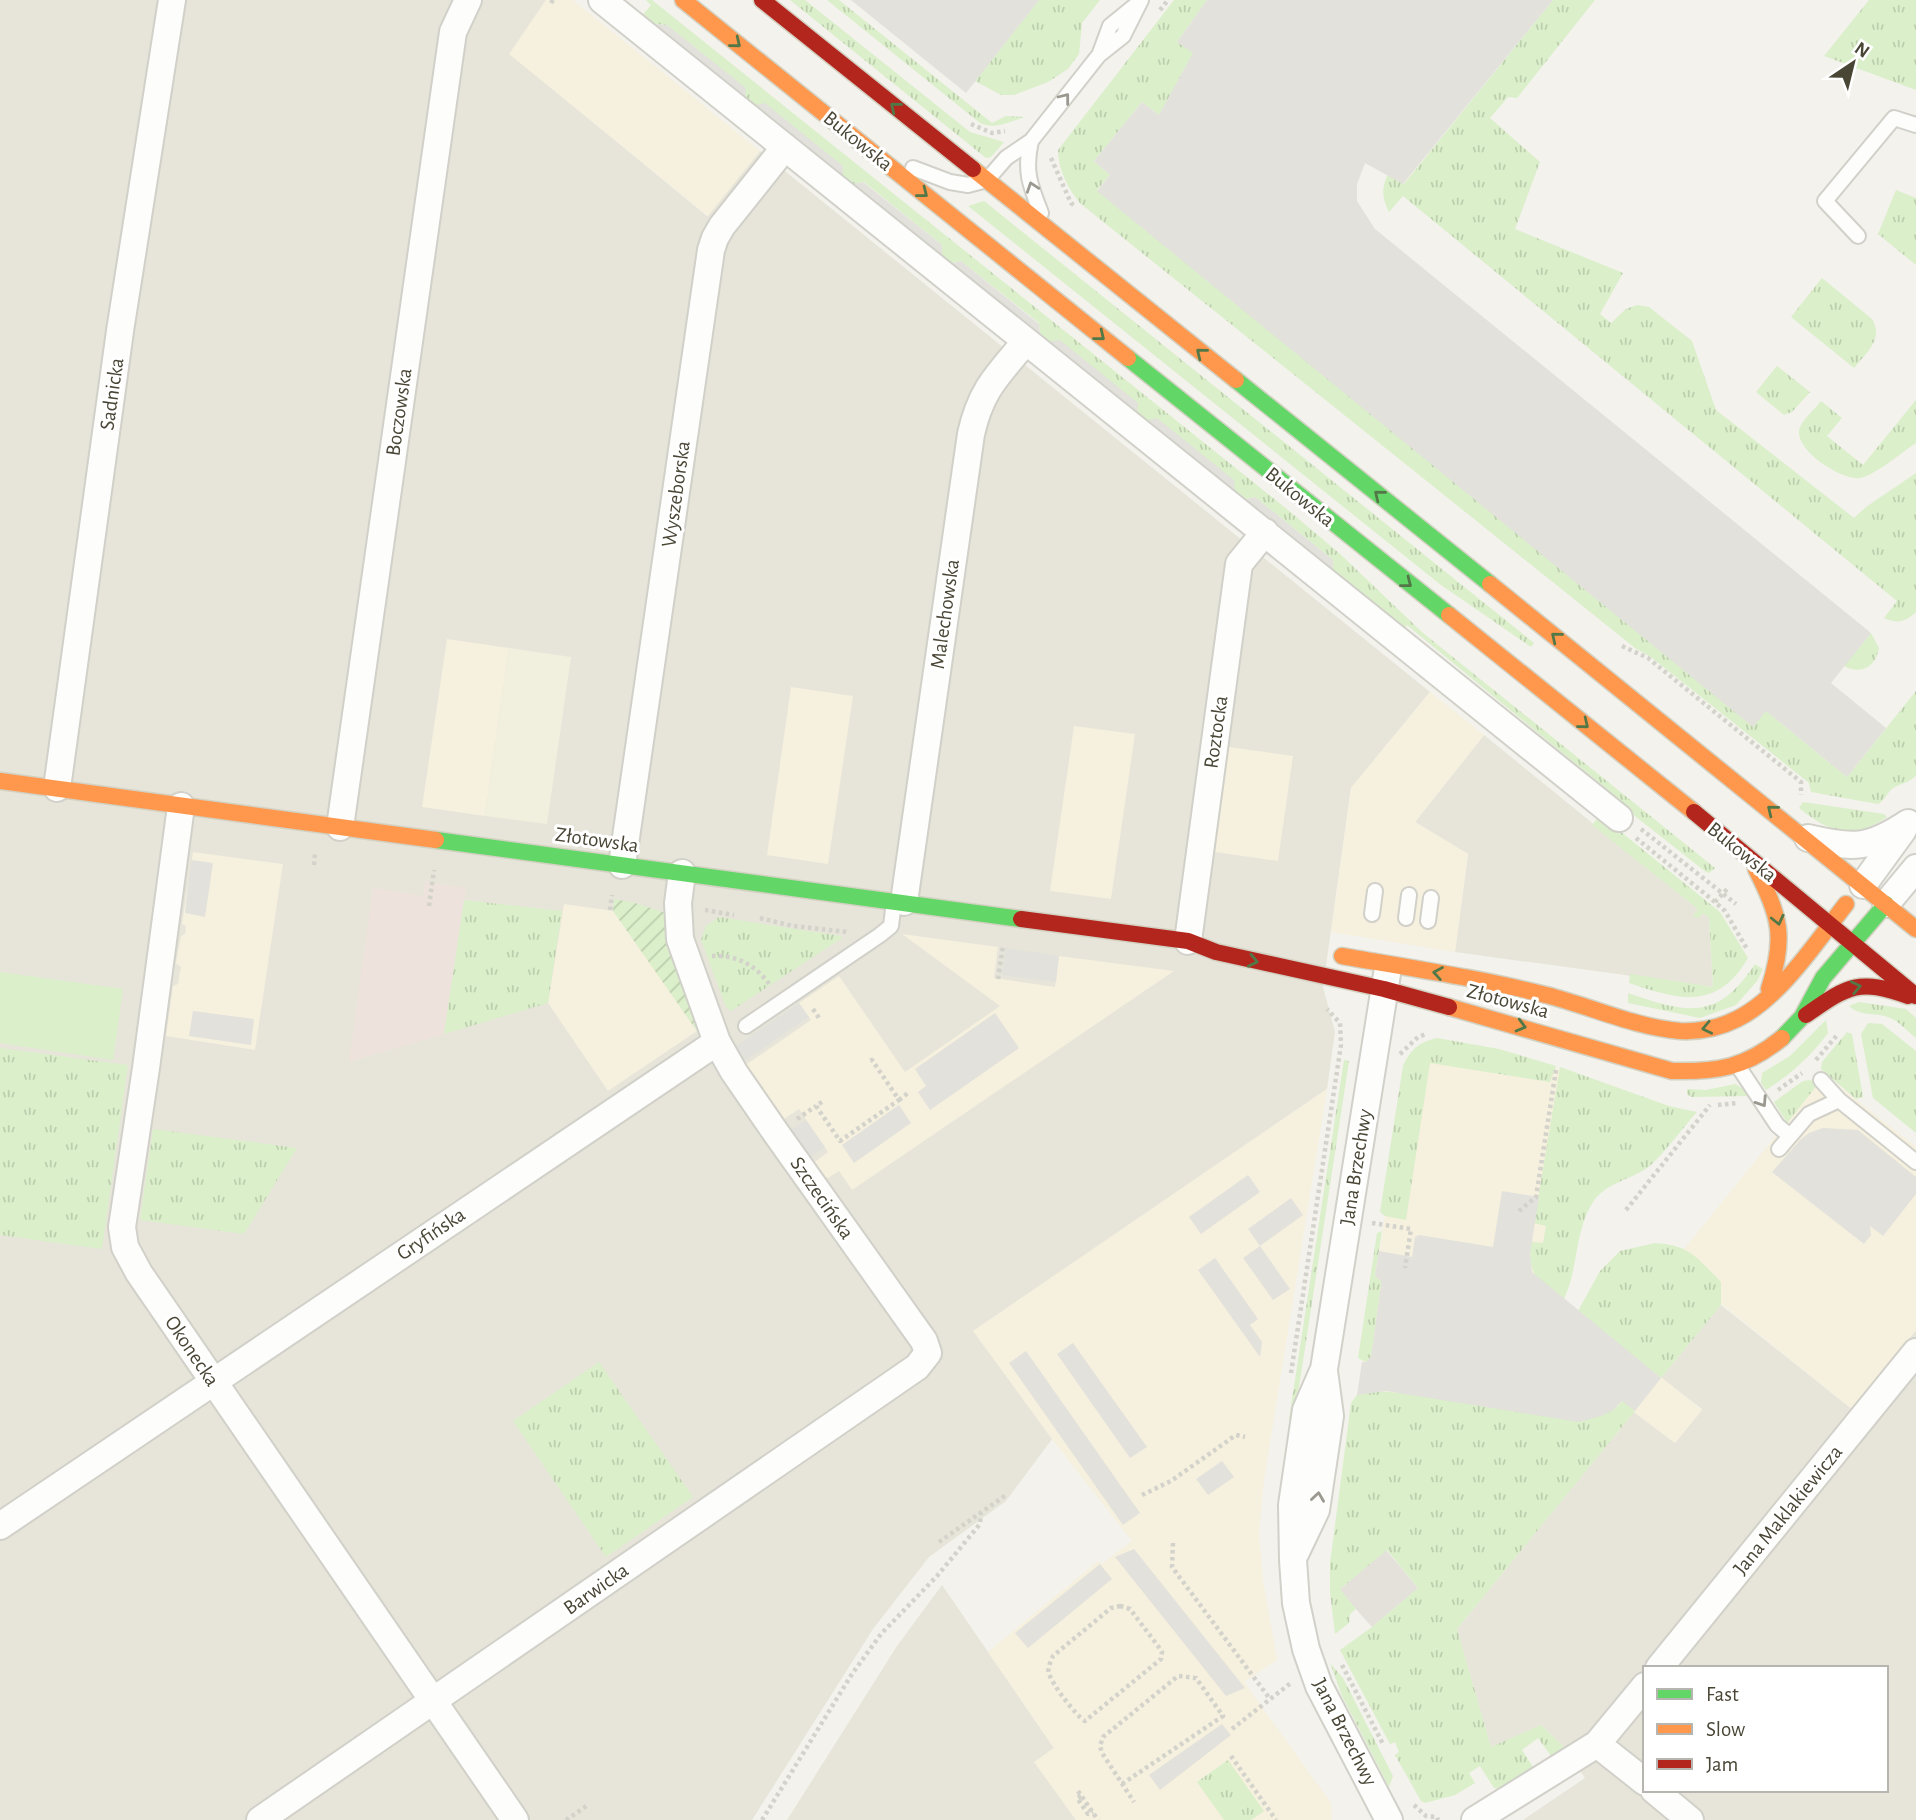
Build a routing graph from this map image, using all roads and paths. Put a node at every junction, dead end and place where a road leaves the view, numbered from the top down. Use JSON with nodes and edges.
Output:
{"nodes":[{"id":1,"x":172,"y":0,"type":"edge"},
{"id":2,"x":468,"y":0,"type":"edge"},
{"id":3,"x":602,"y":0,"type":"edge"},
{"id":4,"x":682,"y":0,"type":"edge"},
{"id":5,"x":762,"y":0,"type":"edge"},
{"id":6,"x":1141,"y":0,"type":"edge"},
{"id":7,"x":963,"y":117,"type":"dead end"},
{"id":8,"x":1916,"y":125,"type":"edge"},
{"id":9,"x":1013,"y":127,"type":"dead end"},
{"id":10,"x":1031,"y":141,"type":"junction"},
{"id":11,"x":785,"y":147,"type":"junction"},
{"id":12,"x":870,"y":150,"type":"junction"},
{"id":13,"x":986,"y":180,"type":"junction"},
{"id":14,"x":1048,"y":230,"type":"junction"},
{"id":15,"x":1858,"y":236,"type":"dead end"},
{"id":16,"x":1026,"y":341,"type":"junction"},
{"id":17,"x":1265,"y":532,"type":"junction"},
{"id":18,"x":1620,"y":645,"type":"dead end"},
{"id":19,"x":0,"y":781,"type":"edge"},
{"id":20,"x":57,"y":788,"type":"junction"},
{"id":21,"x":1797,"y":800,"type":"dead end"},
{"id":22,"x":181,"y":806,"type":"junction"},
{"id":23,"x":1619,"y":818,"type":"junction"},
{"id":24,"x":1912,"y":819,"type":"edge"},
{"id":25,"x":340,"y":827,"type":"junction"},
{"id":26,"x":1805,"y":838,"type":"junction"},
{"id":27,"x":315,"y":853,"type":"dead end"},
{"id":28,"x":1751,"y":858,"type":"junction"},
{"id":29,"x":314,"y":865,"type":"dead end"},
{"id":30,"x":622,"y":865,"type":"junction"},
{"id":31,"x":1916,"y":868,"type":"edge"},
{"id":32,"x":434,"y":869,"type":"dead end"},
{"id":33,"x":682,"y":873,"type":"junction"},
{"id":34,"x":1735,"y":880,"type":"dead end"},
{"id":35,"x":1863,"y":885,"type":"junction"},
{"id":36,"x":1375,"y":891,"type":"dead end"},
{"id":37,"x":612,"y":894,"type":"dead end"},
{"id":38,"x":1724,"y":894,"type":"junction"},
{"id":39,"x":1409,"y":895,"type":"dead end"},
{"id":40,"x":1431,"y":898,"type":"dead end"},
{"id":41,"x":899,"y":902,"type":"junction"},
{"id":42,"x":1715,"y":902,"type":"junction"},
{"id":43,"x":1886,"y":904,"type":"junction"},
{"id":44,"x":429,"y":906,"type":"dead end"},
{"id":45,"x":702,"y":909,"type":"dead end"},
{"id":46,"x":610,"y":910,"type":"dead end"},
{"id":47,"x":1372,"y":914,"type":"dead end"},
{"id":48,"x":1742,"y":914,"type":"dead end"},
{"id":49,"x":1406,"y":918,"type":"dead end"},
{"id":50,"x":1428,"y":921,"type":"dead end"},
{"id":51,"x":1830,"y":924,"type":"junction"},
{"id":52,"x":1916,"y":929,"type":"edge"},
{"id":53,"x":853,"y":932,"type":"dead end"},
{"id":54,"x":1004,"y":938,"type":"dead end"},
{"id":55,"x":1231,"y":939,"type":"dead end"},
{"id":56,"x":1188,"y":941,"type":"junction"},
{"id":57,"x":1853,"y":943,"type":"junction"},
{"id":58,"x":1324,"y":953,"type":"dead end"},
{"id":59,"x":1754,"y":955,"type":"dead end"},
{"id":60,"x":706,"y":956,"type":"dead end"},
{"id":61,"x":1386,"y":977,"type":"junction"},
{"id":62,"x":998,"y":979,"type":"dead end"},
{"id":63,"x":1766,"y":997,"type":"junction"},
{"id":64,"x":1916,"y":997,"type":"edge"},
{"id":65,"x":782,"y":1002,"type":"junction"},
{"id":66,"x":813,"y":1009,"type":"dead end"},
{"id":67,"x":1802,"y":1017,"type":"junction"},
{"id":68,"x":819,"y":1018,"type":"dead end"},
{"id":69,"x":746,"y":1026,"type":"dead end"},
{"id":70,"x":1839,"y":1032,"type":"dead end"},
{"id":71,"x":717,"y":1042,"type":"junction"},
{"id":72,"x":1341,"y":1045,"type":"dead end"},
{"id":73,"x":869,"y":1061,"type":"dead end"},
{"id":74,"x":1737,"y":1065,"type":"junction"},
{"id":75,"x":1556,"y":1066,"type":"dead end"},
{"id":76,"x":1821,"y":1080,"type":"dead end"},
{"id":77,"x":908,"y":1094,"type":"dead end"},
{"id":78,"x":1770,"y":1095,"type":"dead end"},
{"id":79,"x":899,"y":1100,"type":"junction"},
{"id":80,"x":1839,"y":1100,"type":"junction"},
{"id":81,"x":822,"y":1102,"type":"dead end"},
{"id":82,"x":1710,"y":1105,"type":"dead end"},
{"id":83,"x":1790,"y":1136,"type":"junction"},
{"id":84,"x":1779,"y":1149,"type":"dead end"},
{"id":85,"x":1916,"y":1162,"type":"edge"},
{"id":86,"x":1374,"y":1210,"type":"dead end"},
{"id":87,"x":1519,"y":1210,"type":"dead end"},
{"id":88,"x":1626,"y":1210,"type":"dead end"},
{"id":89,"x":1415,"y":1221,"type":"dead end"},
{"id":90,"x":1372,"y":1223,"type":"junction"},
{"id":91,"x":1411,"y":1229,"type":"junction"},
{"id":92,"x":1370,"y":1235,"type":"dead end"},
{"id":93,"x":1405,"y":1268,"type":"dead end"},
{"id":94,"x":928,"y":1353,"type":"joint"},
{"id":95,"x":1912,"y":1367,"type":"edge"},
{"id":96,"x":1291,"y":1374,"type":"dead end"},
{"id":97,"x":213,"y":1381,"type":"junction"},
{"id":98,"x":1245,"y":1437,"type":"dead end"},
{"id":99,"x":1006,"y":1494,"type":"dead end"},
{"id":100,"x":1142,"y":1495,"type":"dead end"},
{"id":101,"x":981,"y":1513,"type":"junction"},
{"id":102,"x":964,"y":1525,"type":"junction"},
{"id":103,"x":0,"y":1526,"type":"edge"},
{"id":104,"x":939,"y":1542,"type":"dead end"},
{"id":105,"x":965,"y":1542,"type":"junction"},
{"id":106,"x":1173,"y":1543,"type":"dead end"},
{"id":107,"x":1339,"y":1659,"type":"dead end"},
{"id":108,"x":1661,"y":1666,"type":"edge"},
{"id":109,"x":1293,"y":1681,"type":"dead end"},
{"id":110,"x":1643,"y":1688,"type":"edge"},
{"id":111,"x":1270,"y":1699,"type":"junction"},
{"id":112,"x":432,"y":1702,"type":"junction"},
{"id":113,"x":1077,"y":1715,"type":"joint"},
{"id":114,"x":1232,"y":1730,"type":"dead end"},
{"id":115,"x":1597,"y":1744,"type":"junction"},
{"id":116,"x":1387,"y":1752,"type":"dead end"},
{"id":117,"x":1231,"y":1756,"type":"dead end"},
{"id":118,"x":1643,"y":1780,"type":"edge"},
{"id":119,"x":1122,"y":1784,"type":"junction"},
{"id":120,"x":1656,"y":1792,"type":"edge"},
{"id":121,"x":1079,"y":1794,"type":"dead end"},
{"id":122,"x":1410,"y":1797,"type":"dead end"},
{"id":123,"x":1134,"y":1802,"type":"dead end"},
{"id":124,"x":588,"y":1805,"type":"dead end"},
{"id":125,"x":260,"y":1820,"type":"edge"},
{"id":126,"x":514,"y":1820,"type":"edge"},
{"id":127,"x":566,"y":1820,"type":"edge"},
{"id":128,"x":762,"y":1820,"type":"edge"},
{"id":129,"x":1098,"y":1820,"type":"edge"},
{"id":130,"x":1276,"y":1820,"type":"edge"},
{"id":131,"x":1389,"y":1820,"type":"edge"},
{"id":132,"x":1438,"y":1820,"type":"edge"},
{"id":133,"x":1475,"y":1820,"type":"edge"},
{"id":134,"x":1690,"y":1820,"type":"edge"}],
"edges":[{"from":1,"to":20,"type":"street","name":"Sadnicka"},
{"from":2,"to":25,"type":"street","name":"Boczowska"},
{"from":3,"to":11,"type":"street"},
{"from":4,"to":12,"type":"main road","name":"Bukowska","one_way":true},
{"from":13,"to":5,"type":"main road","one_way":true},
{"from":10,"to":6,"type":"lane","one_way":true},
{"from":7,"to":9,"type":"path"},
{"from":8,"to":15,"type":"lane"},
{"from":10,"to":13,"type":"lane"},
{"from":14,"to":10,"type":"lane","one_way":true},
{"from":11,"to":16,"type":"street"},
{"from":11,"to":30,"type":"street","name":"Wyszeborska"},
{"from":12,"to":13,"type":"lane"},
{"from":12,"to":28,"type":"main road","name":"Bukowska","one_way":true},
{"from":13,"to":14,"type":"main road"},
{"from":26,"to":14,"type":"main road","one_way":true},
{"from":16,"to":17,"type":"street"},
{"from":16,"to":41,"type":"street","name":"Malechowska"},
{"from":17,"to":23,"type":"street"},
{"from":17,"to":56,"type":"street","name":"Roztocka"},
{"from":18,"to":21,"type":"path"},
{"from":19,"to":20,"type":"main road","name":"Złotowska"},
{"from":20,"to":22,"type":"main road","name":"Złotowska"},
{"from":22,"to":25,"type":"main road","name":"Złotowska"},
{"from":22,"to":97,"type":"street","name":"Okonecka"},
{"from":23,"to":38,"type":"path"},
{"from":23,"to":42,"type":"path"},
{"from":24,"to":26,"type":"street"},
{"from":24,"to":35,"type":"street"},
{"from":25,"to":30,"type":"main road","name":"Złotowska"},
{"from":26,"to":35,"type":"main road"},
{"from":27,"to":29,"type":"path"},
{"from":28,"to":51,"type":"main road","name":"Bukowska"},
{"from":28,"to":63,"type":"main road","one_way":true},
{"from":30,"to":33,"type":"main road","name":"Złotowska"},
{"from":31,"to":43,"type":"street"},
{"from":32,"to":44,"type":"path"},
{"from":33,"to":41,"type":"main road","name":"Złotowska"},
{"from":33,"to":71,"type":"street"},
{"from":34,"to":38,"type":"path"},
{"from":35,"to":43,"type":"main road"},
{"from":35,"to":51,"type":"main road","name":"Złotowska"},
{"from":36,"to":47,"type":"lane"},
{"from":37,"to":46,"type":"path"},
{"from":38,"to":42,"type":"path"},
{"from":38,"to":48,"type":"path"},
{"from":39,"to":49,"type":"lane"},
{"from":40,"to":50,"type":"lane"},
{"from":41,"to":56,"type":"main road","name":"Złotowska"},
{"from":41,"to":65,"type":"lane"},
{"from":42,"to":59,"type":"path"},
{"from":43,"to":52,"type":"main road"},
{"from":43,"to":57,"type":"main road","name":"Złotowska"},
{"from":45,"to":53,"type":"path"},
{"from":51,"to":57,"type":"main road","name":"Bukowska"},
{"from":51,"to":63,"type":"main road","name":"Złotowska"},
{"from":54,"to":62,"type":"path"},
{"from":55,"to":56,"type":"main road","name":"Złotowska"},
{"from":56,"to":61,"type":"main road","name":"Złotowska","one_way":true},
{"from":57,"to":64,"type":"main road","name":"Bukowska"},
{"from":57,"to":67,"type":"main road","name":"Złotowska"},
{"from":58,"to":61,"type":"main road","name":"Złotowska"},
{"from":60,"to":65,"type":"path"},
{"from":63,"to":61,"type":"main road","name":"Złotowska","one_way":true},
{"from":61,"to":74,"type":"main road","name":"Złotowska","one_way":true},
{"from":61,"to":131,"type":"street","name":"Jana Brzechwy"},
{"from":67,"to":64,"type":"main road","name":"Złotowska","one_way":true},
{"from":65,"to":69,"type":"lane"},
{"from":66,"to":68,"type":"path"},
{"from":67,"to":74,"type":"main road","name":"Złotowska"},
{"from":70,"to":78,"type":"path"},
{"from":71,"to":94,"type":"street","name":"Szczecińska"},
{"from":71,"to":97,"type":"street","name":"Gryfińska"},
{"from":72,"to":96,"type":"path"},
{"from":73,"to":79,"type":"path"},
{"from":74,"to":83,"type":"lane","one_way":true},
{"from":75,"to":87,"type":"path"},
{"from":76,"to":80,"type":"lane"},
{"from":77,"to":79,"type":"path"},
{"from":79,"to":81,"type":"path"},
{"from":80,"to":83,"type":"lane"},
{"from":80,"to":85,"type":"lane"},
{"from":82,"to":88,"type":"path"},
{"from":83,"to":84,"type":"lane"},
{"from":86,"to":90,"type":"path"},
{"from":89,"to":91,"type":"path"},
{"from":90,"to":91,"type":"path"},
{"from":90,"to":92,"type":"path"},
{"from":91,"to":93,"type":"path"},
{"from":94,"to":112,"type":"street","name":"Barwicka"},
{"from":95,"to":108,"type":"street","name":"Jana Maklakiewicza"},
{"from":97,"to":103,"type":"street","name":"Gryfińska"},
{"from":97,"to":112,"type":"street","name":"Okonecka"},
{"from":98,"to":100,"type":"path"},
{"from":99,"to":101,"type":"path"},
{"from":101,"to":102,"type":"path"},
{"from":101,"to":105,"type":"path"},
{"from":102,"to":104,"type":"path"},
{"from":102,"to":105,"type":"path"},
{"from":105,"to":128,"type":"path"},
{"from":106,"to":111,"type":"path"},
{"from":107,"to":116,"type":"path"},
{"from":109,"to":111,"type":"path"},
{"from":110,"to":115,"type":"street"},
{"from":111,"to":114,"type":"path"},
{"from":112,"to":125,"type":"street","name":"Barwicka"},
{"from":112,"to":126,"type":"street","name":"Okonecka"},
{"from":113,"to":113,"type":"path"},
{"from":115,"to":118,"type":"street"},
{"from":115,"to":133,"type":"street"},
{"from":117,"to":130,"type":"path"},
{"from":119,"to":119,"type":"path"},
{"from":119,"to":123,"type":"path"},
{"from":120,"to":134,"type":"street"},
{"from":121,"to":129,"type":"path"},
{"from":122,"to":132,"type":"path"},
{"from":124,"to":127,"type":"path"}]}
